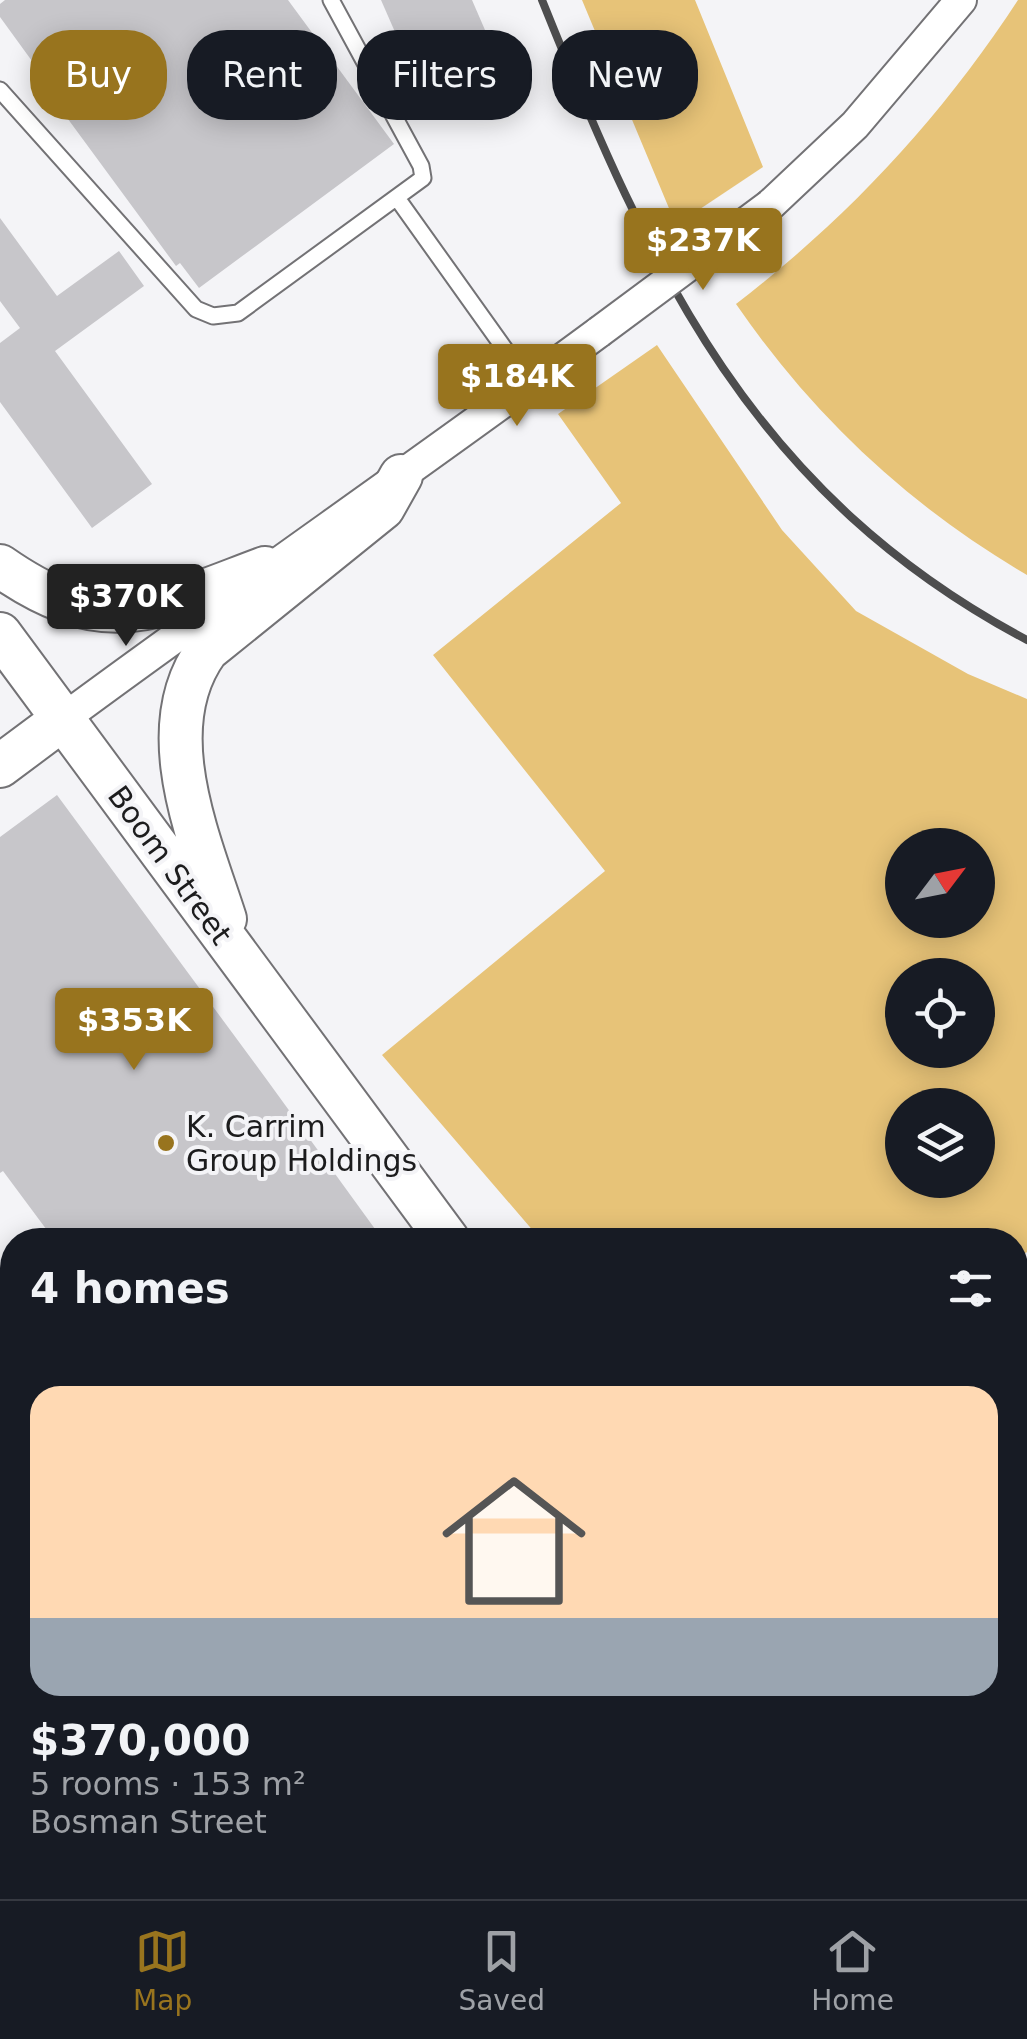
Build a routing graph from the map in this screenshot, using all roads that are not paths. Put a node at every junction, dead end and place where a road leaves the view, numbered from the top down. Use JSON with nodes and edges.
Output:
{"nodes":[{"id":1,"x":331,"y":0,"type":"edge"},
{"id":2,"x":961,"y":0,"type":"edge"},
{"id":3,"x":0,"y":90,"type":"edge"},
{"id":4,"x":397,"y":198,"type":"junction"},
{"id":5,"x":529,"y":384,"type":"junction"},
{"id":6,"x":402,"y":476,"type":"junction"},
{"id":7,"x":0,"y":566,"type":"edge"},
{"id":8,"x":266,"y":568,"type":"junction"},
{"id":9,"x":0,"y":634,"type":"edge"},
{"id":10,"x":63,"y":720,"type":"junction"},
{"id":11,"x":0,"y":766,"type":"edge"},
{"id":12,"x":237,"y":954,"type":"junction"},
{"id":13,"x":439,"y":1228,"type":"edge"}],
"edges":[{"from":1,"to":4,"type":"lane"},
{"from":2,"to":5,"type":"street","bridge":true},
{"from":3,"to":4,"type":"lane"},
{"from":4,"to":5,"type":"lane"},
{"from":5,"to":6,"type":"street"},
{"from":6,"to":8,"type":"street"},
{"from":6,"to":12,"type":"main road"},
{"from":7,"to":8,"type":"main road"},
{"from":8,"to":10,"type":"street"},
{"from":9,"to":10,"type":"main road","name":"Boom Street"},
{"from":10,"to":11,"type":"main road"},
{"from":10,"to":12,"type":"main road","name":"Boom Street"},
{"from":12,"to":13,"type":"main road","name":"Boom Street"}]}
